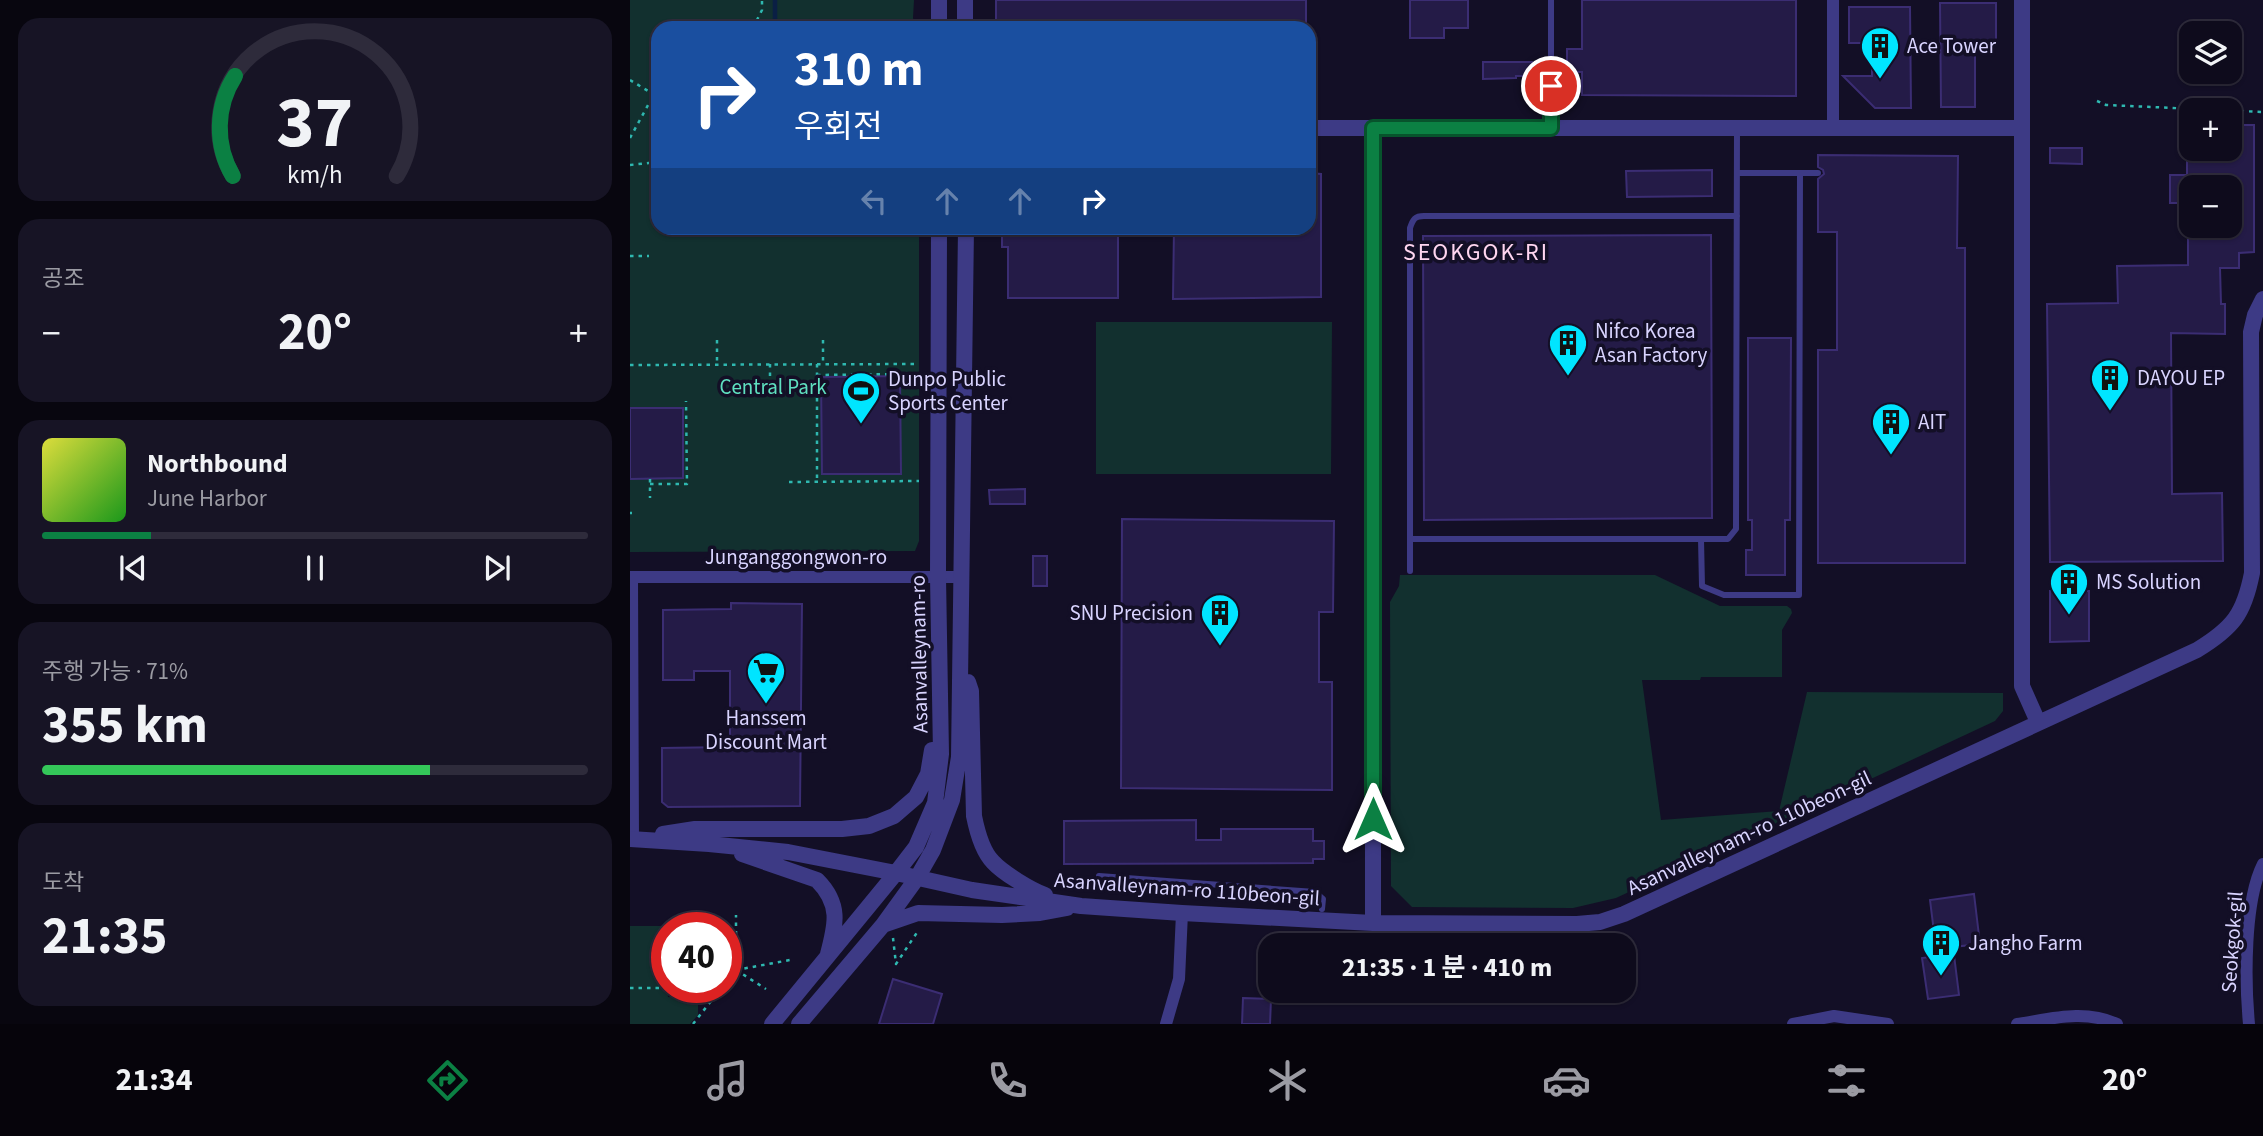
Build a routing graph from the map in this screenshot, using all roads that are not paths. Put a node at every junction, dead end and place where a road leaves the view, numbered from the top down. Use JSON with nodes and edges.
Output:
{"nodes":[{"id":1,"x":939,"y":0,"type":"edge"},
{"id":2,"x":965,"y":0,"type":"edge"},
{"id":3,"x":1551,"y":0,"type":"edge"},
{"id":4,"x":1833,"y":0,"type":"edge"},
{"id":5,"x":2022,"y":0,"type":"edge"},
{"id":6,"x":939,"y":21,"type":"edge"},
{"id":7,"x":965,"y":21,"type":"edge"},
{"id":8,"x":1316,"y":128,"type":"edge"},
{"id":9,"x":1373,"y":128,"type":"junction"},
{"id":10,"x":1551,"y":128,"type":"junction"},
{"id":11,"x":1737,"y":128,"type":"junction"},
{"id":12,"x":1833,"y":128,"type":"junction"},
{"id":13,"x":2022,"y":128,"type":"junction"},
{"id":14,"x":1737,"y":173,"type":"junction"},
{"id":15,"x":1800,"y":173,"type":"junction"},
{"id":16,"x":1818,"y":173,"type":"dead end"},
{"id":17,"x":1737,"y":216,"type":"junction"},
{"id":18,"x":939,"y":235,"type":"edge"},
{"id":19,"x":966,"y":235,"type":"edge"},
{"id":20,"x":2263,"y":299,"type":"edge"},
{"id":21,"x":1410,"y":539,"type":"junction"},
{"id":22,"x":1701,"y":539,"type":"junction"},
{"id":23,"x":1410,"y":571,"type":"dead end"},
{"id":24,"x":631,"y":577,"type":"edge"},
{"id":25,"x":938,"y":577,"type":"junction"},
{"id":26,"x":963,"y":577,"type":"junction"},
{"id":27,"x":961,"y":665,"type":"junction"},
{"id":28,"x":940,"y":702,"type":"junction"},
{"id":29,"x":2038,"y":722,"type":"junction"},
{"id":30,"x":631,"y":744,"type":"edge"},
{"id":31,"x":631,"y":839,"type":"edge"},
{"id":32,"x":709,"y":844,"type":"junction"},
{"id":33,"x":2263,"y":864,"type":"edge"},
{"id":34,"x":897,"y":873,"type":"junction"},
{"id":35,"x":1099,"y":876,"type":"dead end"},
{"id":36,"x":917,"y":878,"type":"junction"},
{"id":37,"x":1081,"y":906,"type":"junction"},
{"id":38,"x":1322,"y":909,"type":"dead end"},
{"id":39,"x":1182,"y":913,"type":"junction"},
{"id":40,"x":1373,"y":923,"type":"junction"},
{"id":41,"x":888,"y":931,"type":"junction"},
{"id":42,"x":826,"y":960,"type":"junction"},
{"id":43,"x":772,"y":1024,"type":"edge"},
{"id":44,"x":799,"y":1024,"type":"edge"},
{"id":45,"x":1166,"y":1024,"type":"edge"},
{"id":46,"x":1793,"y":1024,"type":"edge"},
{"id":47,"x":1888,"y":1024,"type":"edge"},
{"id":48,"x":2017,"y":1024,"type":"edge"},
{"id":49,"x":2117,"y":1024,"type":"edge"},
{"id":50,"x":2249,"y":1024,"type":"edge"}],
"edges":[{"from":1,"to":6,"type":"street"},
{"from":2,"to":7,"type":"street"},
{"from":3,"to":10,"type":"lane"},
{"from":4,"to":12,"type":"street"},
{"from":5,"to":13,"type":"street"},
{"from":8,"to":9,"type":"street"},
{"from":9,"to":10,"type":"street"},
{"from":9,"to":40,"type":"street"},
{"from":10,"to":11,"type":"street"},
{"from":11,"to":12,"type":"street"},
{"from":11,"to":14,"type":"lane"},
{"from":12,"to":13,"type":"street"},
{"from":13,"to":29,"type":"street"},
{"from":14,"to":15,"type":"lane"},
{"from":14,"to":17,"type":"lane"},
{"from":15,"to":16,"type":"lane"},
{"from":15,"to":22,"type":"lane"},
{"from":17,"to":21,"type":"lane"},
{"from":17,"to":22,"type":"lane"},
{"from":18,"to":25,"type":"street","name":"Asanvalleynam-ro"},
{"from":19,"to":26,"type":"street","name":"Asanvalleynam-ro"},
{"from":20,"to":29,"type":"street","name":"Asanvalleynam-ro 110beon-gil"},
{"from":21,"to":22,"type":"lane"},
{"from":21,"to":23,"type":"lane"},
{"from":24,"to":25,"type":"street","name":"Junganggongwon-ro"},
{"from":24,"to":30,"type":"street"},
{"from":25,"to":26,"type":"street","name":"Junganggongwon-ro"},
{"from":25,"to":28,"type":"street","name":"Asanvalleynam-ro"},
{"from":26,"to":27,"type":"street","name":"Asanvalleynam-ro"},
{"from":27,"to":36,"type":"street","name":"Asanvalleynam-ro"},
{"from":27,"to":37,"type":"street"},
{"from":28,"to":31,"type":"street"},
{"from":28,"to":34,"type":"street","name":"Asanvalleynam-ro"},
{"from":29,"to":40,"type":"street","name":"Asanvalleynam-ro 110beon-gil"},
{"from":30,"to":31,"type":"street"},
{"from":31,"to":32,"type":"street"},
{"from":32,"to":34,"type":"street","name":"Asanvalleynam-ro 110beon-gil"},
{"from":32,"to":42,"type":"street"},
{"from":33,"to":50,"type":"street","name":"Seokgok-gil"},
{"from":34,"to":36,"type":"street","name":"Asanvalleynam-ro 110beon-gil"},
{"from":34,"to":42,"type":"street","name":"Asanvalleynam-ro"},
{"from":35,"to":38,"type":"lane"},
{"from":36,"to":37,"type":"street","name":"Asanvalleynam-ro 110beon-gil"},
{"from":36,"to":41,"type":"street","name":"Asanvalleynam-ro"},
{"from":37,"to":39,"type":"street","name":"Asanvalleynam-ro 110beon-gil"},
{"from":37,"to":41,"type":"street"},
{"from":39,"to":40,"type":"street","name":"Asanvalleynam-ro 110beon-gil"},
{"from":39,"to":45,"type":"street"},
{"from":41,"to":44,"type":"street","name":"Asanvalleynam-ro"},
{"from":42,"to":43,"type":"street","name":"Asanvalleynam-ro"},
{"from":46,"to":47,"type":"street"},
{"from":48,"to":49,"type":"street"}]}
